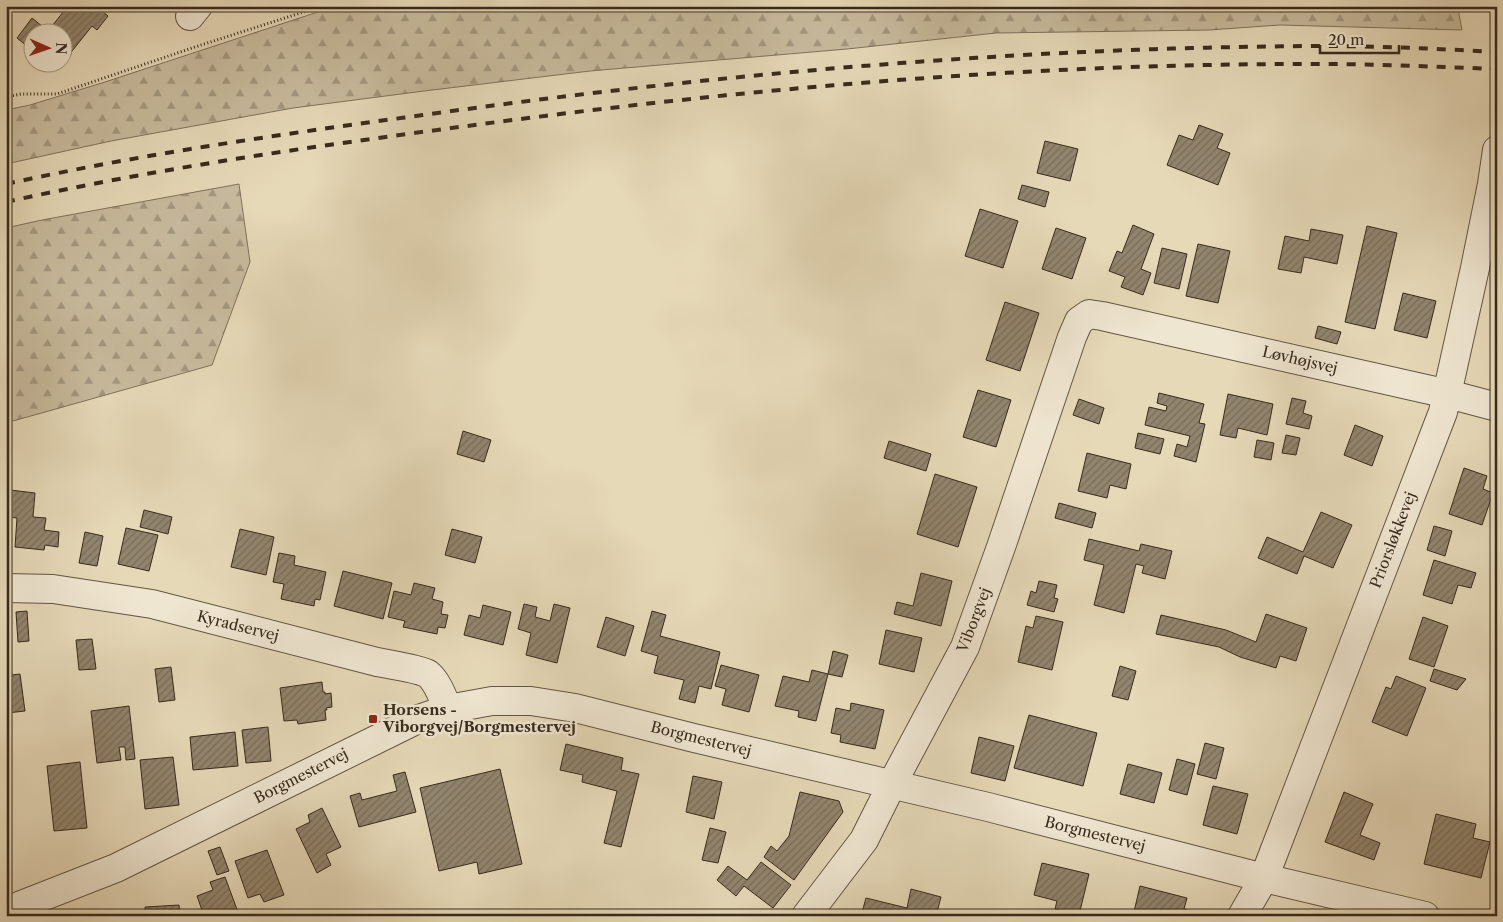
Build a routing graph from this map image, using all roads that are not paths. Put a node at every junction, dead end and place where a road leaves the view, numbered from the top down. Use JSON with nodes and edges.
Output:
{"nodes":[{"id":1,"x":1497,"y":150,"type":"edge"},
{"id":2,"x":1102,"y":316,"type":"joint"},
{"id":3,"x":1448,"y":394,"type":"junction"},
{"id":4,"x":1497,"y":407,"type":"edge"},
{"id":5,"x":6,"y":588,"type":"edge"},
{"id":6,"x":448,"y":708,"type":"junction"},
{"id":7,"x":892,"y":784,"type":"junction"},
{"id":8,"x":1264,"y":878,"type":"junction"},
{"id":9,"x":6,"y":911,"type":"edge"},
{"id":10,"x":806,"y":916,"type":"edge"},
{"id":11,"x":1242,"y":916,"type":"edge"},
{"id":12,"x":1425,"y":916,"type":"edge"}],
"edges":[{"from":1,"to":3,"type":"street","name":"Priorsløkkevej"},
{"from":2,"to":3,"type":"street","name":"Løvhøjsvej"},
{"from":2,"to":7,"type":"street","name":"Viborgvej"},
{"from":3,"to":4,"type":"street","name":"Løvhøjsvej"},
{"from":3,"to":8,"type":"street","name":"Priorsløkkevej"},
{"from":5,"to":6,"type":"street","name":"Kyradservej"},
{"from":6,"to":7,"type":"street","name":"Borgmestervej"},
{"from":6,"to":9,"type":"street","name":"Borgmestervej"},
{"from":7,"to":8,"type":"street","name":"Borgmestervej"},
{"from":7,"to":10,"type":"street","name":"Viborgvej"},
{"from":8,"to":11,"type":"street","name":"Priorsløkkevej"},
{"from":8,"to":12,"type":"street","name":"Borgmestervej"}]}
